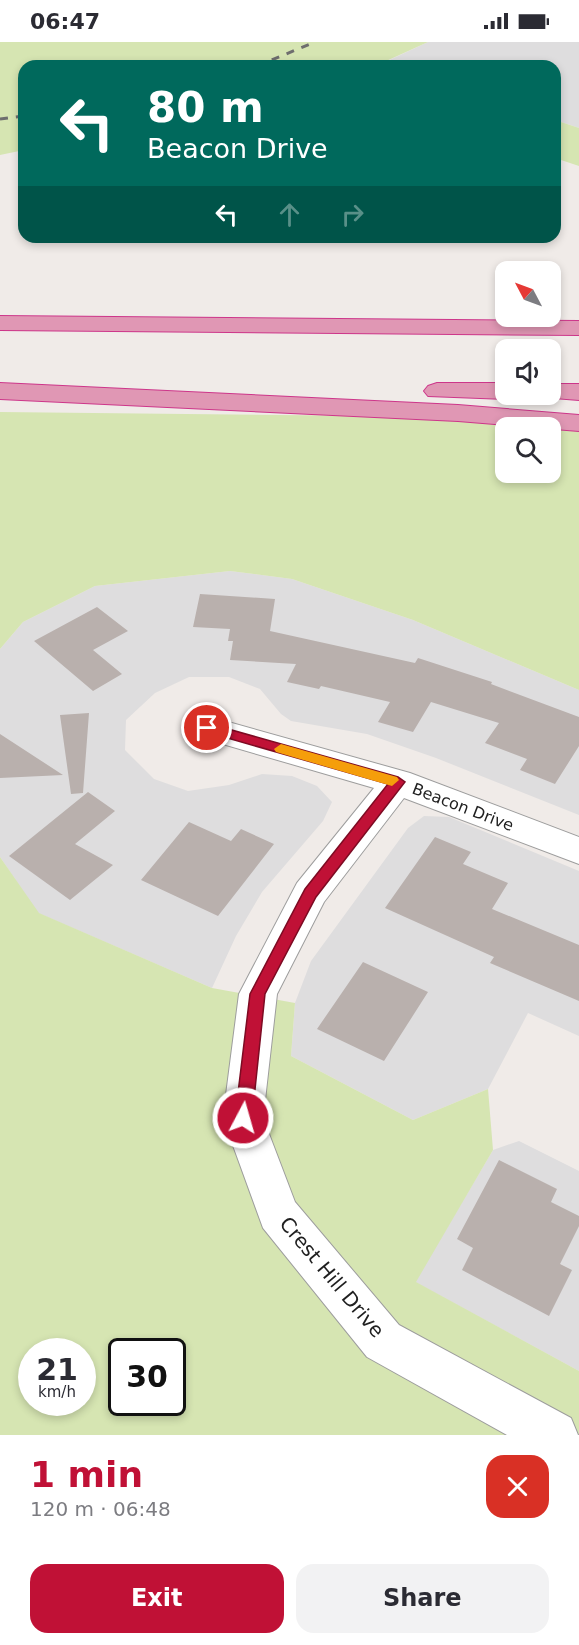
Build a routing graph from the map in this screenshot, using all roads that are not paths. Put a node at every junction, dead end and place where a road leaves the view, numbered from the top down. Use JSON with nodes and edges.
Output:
{"nodes":[{"id":1,"x":0,"y":322,"type":"edge"},
{"id":2,"x":579,"y":328,"type":"edge"},
{"id":3,"x":0,"y":390,"type":"edge"},
{"id":4,"x":495,"y":391,"type":"edge"},
{"id":5,"x":561,"y":392,"type":"edge"},
{"id":6,"x":579,"y":392,"type":"edge"},
{"id":7,"x":579,"y":423,"type":"edge"},
{"id":8,"x":207,"y":728,"type":"dead end"},
{"id":9,"x":398,"y":782,"type":"junction"},
{"id":10,"x":579,"y":851,"type":"edge"},
{"id":11,"x":554,"y":1435,"type":"edge"}],
"edges":[{"from":1,"to":2,"type":"highway"},
{"from":3,"to":4,"type":"highway"},
{"from":3,"to":7,"type":"highway"},
{"from":5,"to":6,"type":"highway"},
{"from":8,"to":9,"type":"street","name":"Beacon Drive"},
{"from":9,"to":10,"type":"street","name":"Beacon Drive"},
{"from":9,"to":11,"type":"street","name":"Crest Hill Drive"}]}
